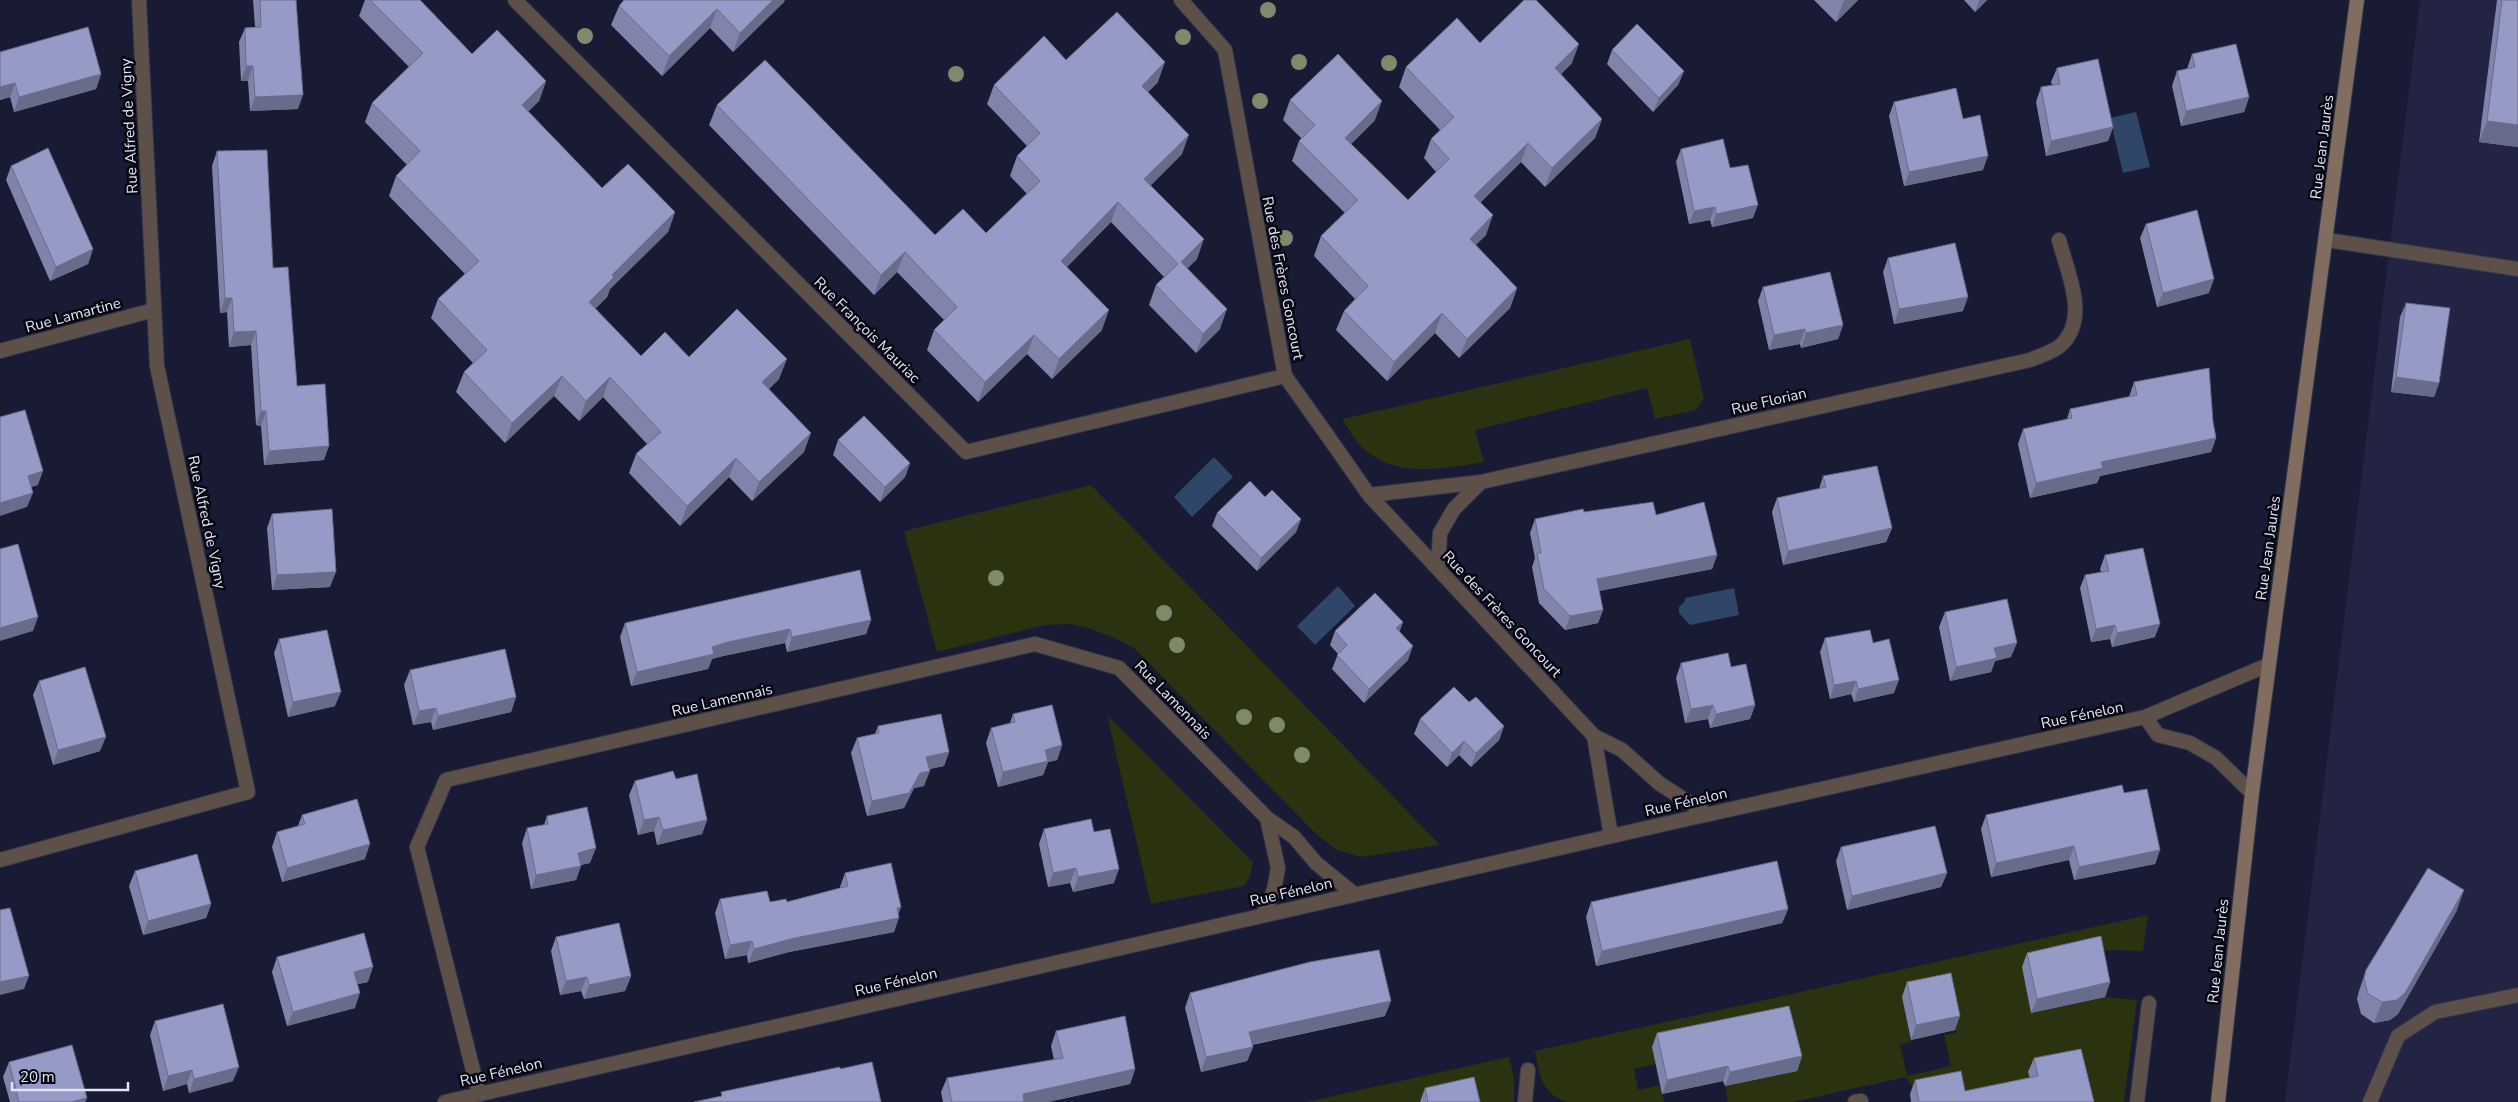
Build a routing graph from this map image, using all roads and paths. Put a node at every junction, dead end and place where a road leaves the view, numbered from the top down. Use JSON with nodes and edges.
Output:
{"nodes":[{"id":1,"x":139,"y":0,"type":"edge"},
{"id":2,"x":514,"y":0,"type":"edge"},
{"id":3,"x":1181,"y":0,"type":"edge"},
{"id":4,"x":2358,"y":0,"type":"edge"},
{"id":5,"x":2059,"y":240,"type":"dead end"},
{"id":6,"x":2326,"y":240,"type":"junction"},
{"id":7,"x":2518,"y":269,"type":"edge"},
{"id":8,"x":154,"y":310,"type":"junction"},
{"id":9,"x":0,"y":352,"type":"edge"},
{"id":10,"x":1285,"y":376,"type":"junction"},
{"id":11,"x":1481,"y":482,"type":"junction"},
{"id":12,"x":1369,"y":495,"type":"junction"},
{"id":13,"x":1438,"y":569,"type":"junction"},
{"id":14,"x":2268,"y":665,"type":"junction"},
{"id":15,"x":2145,"y":717,"type":"junction"},
{"id":16,"x":1594,"y":736,"type":"junction"},
{"id":17,"x":2252,"y":793,"type":"junction"},
{"id":18,"x":1707,"y":814,"type":"junction"},
{"id":19,"x":1267,"y":818,"type":"junction"},
{"id":20,"x":1611,"y":836,"type":"junction"},
{"id":21,"x":0,"y":860,"type":"edge"},
{"id":22,"x":1354,"y":894,"type":"junction"},
{"id":23,"x":1263,"y":915,"type":"junction"},
{"id":24,"x":2518,"y":995,"type":"edge"},
{"id":25,"x":2149,"y":1003,"type":"dead end"},
{"id":26,"x":1528,"y":1070,"type":"dead end"},
{"id":27,"x":479,"y":1094,"type":"junction"},
{"id":28,"x":445,"y":1102,"type":"edge"},
{"id":29,"x":1525,"y":1102,"type":"edge"},
{"id":30,"x":2137,"y":1102,"type":"edge"},
{"id":31,"x":2218,"y":1102,"type":"edge"},
{"id":32,"x":2370,"y":1102,"type":"edge"}],
"edges":[{"from":1,"to":8,"type":"street","name":"Rue Alfred de Vigny"},
{"from":2,"to":10,"type":"street","name":"Rue François Mauriac"},
{"from":3,"to":10,"type":"street","name":"Rue des Frères Goncourt"},
{"from":4,"to":6,"type":"main road","name":"Rue Jean Jaurès"},
{"from":5,"to":11,"type":"street","name":"Rue Florian"},
{"from":6,"to":7,"type":"street"},
{"from":6,"to":14,"type":"main road","name":"Rue Jean Jaurès"},
{"from":8,"to":9,"type":"street","name":"Rue Lamartine"},
{"from":8,"to":21,"type":"street","name":"Rue Alfred de Vigny"},
{"from":10,"to":12,"type":"street","name":"Rue des Frères Goncourt"},
{"from":11,"to":12,"type":"street","name":"Rue Florian"},
{"from":11,"to":13,"type":"street"},
{"from":12,"to":13,"type":"street","name":"Rue des Frères Goncourt"},
{"from":13,"to":16,"type":"street","name":"Rue des Frères Goncourt"},
{"from":14,"to":15,"type":"street","name":"Rue Fénelon"},
{"from":14,"to":17,"type":"main road","name":"Rue Jean Jaurès"},
{"from":15,"to":17,"type":"street"},
{"from":15,"to":18,"type":"street","name":"Rue Fénelon"},
{"from":16,"to":18,"type":"street"},
{"from":16,"to":20,"type":"street"},
{"from":17,"to":31,"type":"main road","name":"Rue Jean Jaurès"},
{"from":18,"to":20,"type":"street","name":"Rue Fénelon"},
{"from":19,"to":22,"type":"street"},
{"from":19,"to":23,"type":"street"},
{"from":19,"to":27,"type":"street","name":"Rue Lamennais"},
{"from":20,"to":22,"type":"street","name":"Rue Fénelon"},
{"from":22,"to":23,"type":"street","name":"Rue Fénelon"},
{"from":23,"to":27,"type":"street","name":"Rue Fénelon"},
{"from":24,"to":32,"type":"street"},
{"from":25,"to":30,"type":"street"},
{"from":26,"to":29,"type":"street"},
{"from":27,"to":28,"type":"street","name":"Rue Fénelon"}]}
